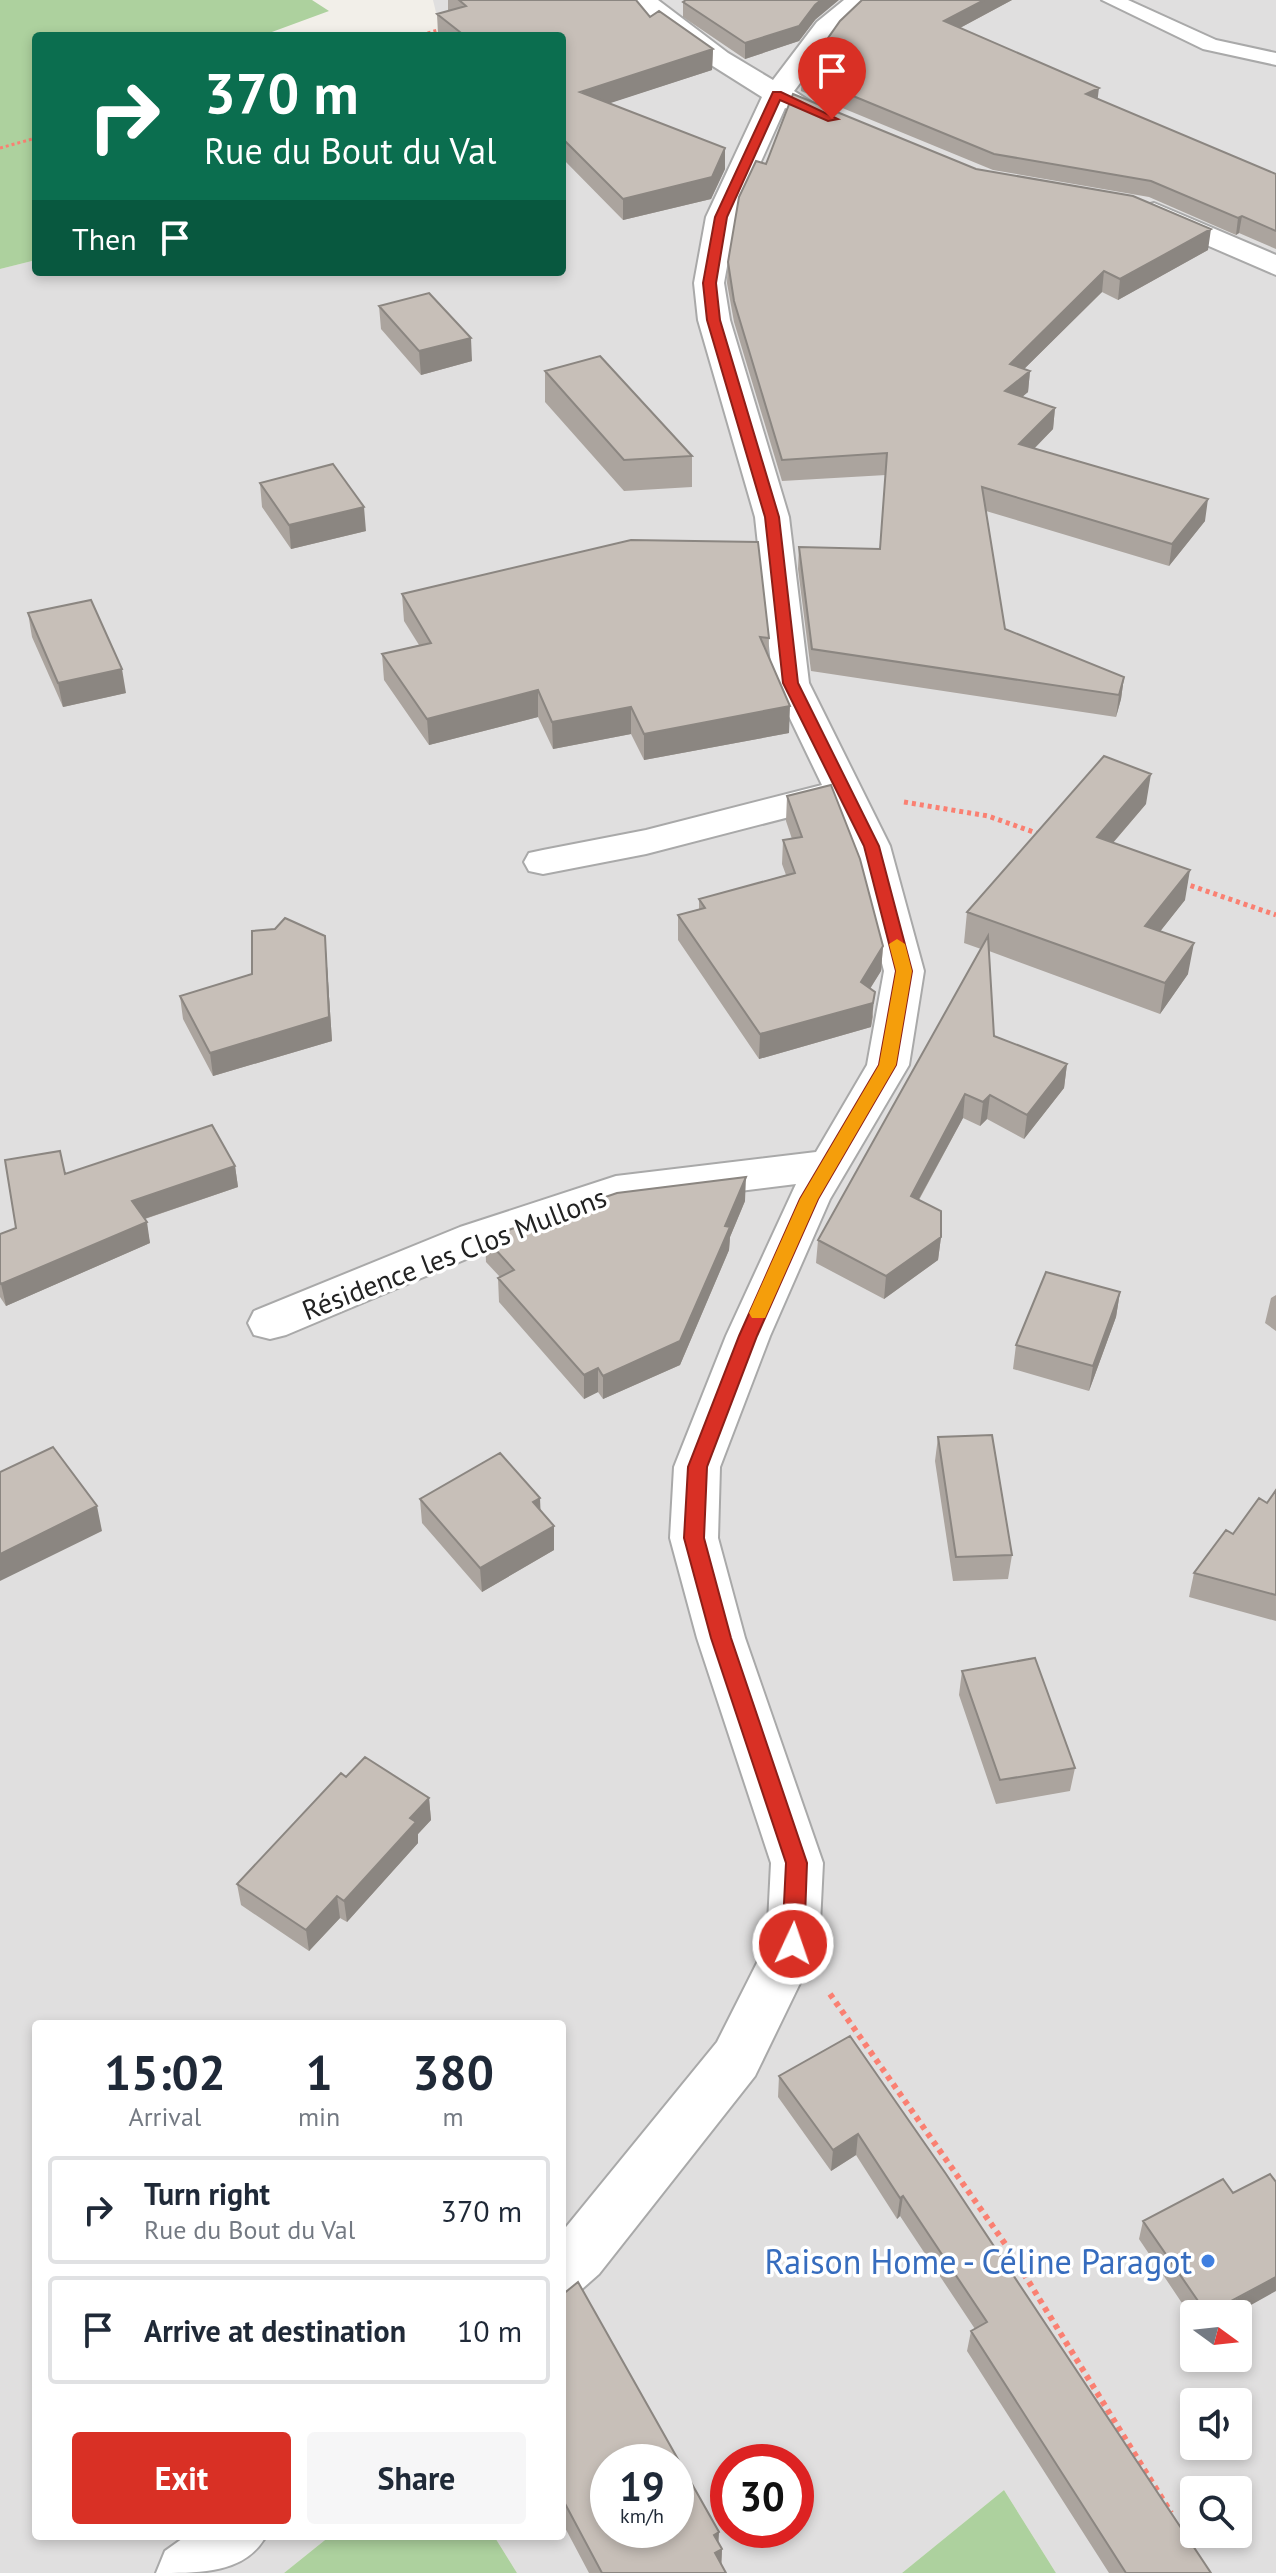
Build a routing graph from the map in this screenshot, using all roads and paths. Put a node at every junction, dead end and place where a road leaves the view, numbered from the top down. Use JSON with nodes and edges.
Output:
{"nodes":[{"id":1,"x":641,"y":0,"type":"edge"},
{"id":2,"x":860,"y":0,"type":"edge"},
{"id":3,"x":1112,"y":0,"type":"edge"},
{"id":4,"x":444,"y":29,"type":"edge"},
{"id":5,"x":432,"y":32,"type":"edge"},
{"id":6,"x":1276,"y":59,"type":"edge"},
{"id":7,"x":777,"y":94,"type":"junction"},
{"id":8,"x":832,"y":119,"type":"edge"},
{"id":9,"x":32,"y":139,"type":"edge"},
{"id":10,"x":0,"y":148,"type":"edge"},
{"id":11,"x":1124,"y":203,"type":"edge"},
{"id":12,"x":1276,"y":266,"type":"edge"},
{"id":13,"x":844,"y":791,"type":"junction"},
{"id":14,"x":1046,"y":836,"type":"edge"},
{"id":15,"x":543,"y":862,"type":"dead end"},
{"id":16,"x":1175,"y":880,"type":"edge"},
{"id":17,"x":1276,"y":915,"type":"edge"},
{"id":18,"x":830,"y":1165,"type":"junction"},
{"id":19,"x":270,"y":1323,"type":"dead end"},
{"id":20,"x":793,"y":1944,"type":"junction"},
{"id":21,"x":566,"y":2266,"type":"edge"},
{"id":22,"x":1174,"y":2519,"type":"edge"},
{"id":23,"x":231,"y":2540,"type":"edge"},
{"id":24,"x":187,"y":2573,"type":"edge"}],
"edges":[{"from":1,"to":7,"type":"street"},
{"from":2,"to":7,"type":"street"},
{"from":3,"to":6,"type":"lane"},
{"from":4,"to":5,"type":"path"},
{"from":7,"to":8,"type":"street"},
{"from":7,"to":13,"type":"street"},
{"from":9,"to":10,"type":"path"},
{"from":11,"to":12,"type":"street"},
{"from":13,"to":14,"type":"path"},
{"from":13,"to":15,"type":"street"},
{"from":13,"to":18,"type":"street"},
{"from":16,"to":17,"type":"path"},
{"from":18,"to":19,"type":"street","name":"Résidence les Clos Mullons"},
{"from":18,"to":20,"type":"street"},
{"from":20,"to":21,"type":"street"},
{"from":20,"to":22,"type":"path"},
{"from":23,"to":24,"type":"street"}]}
